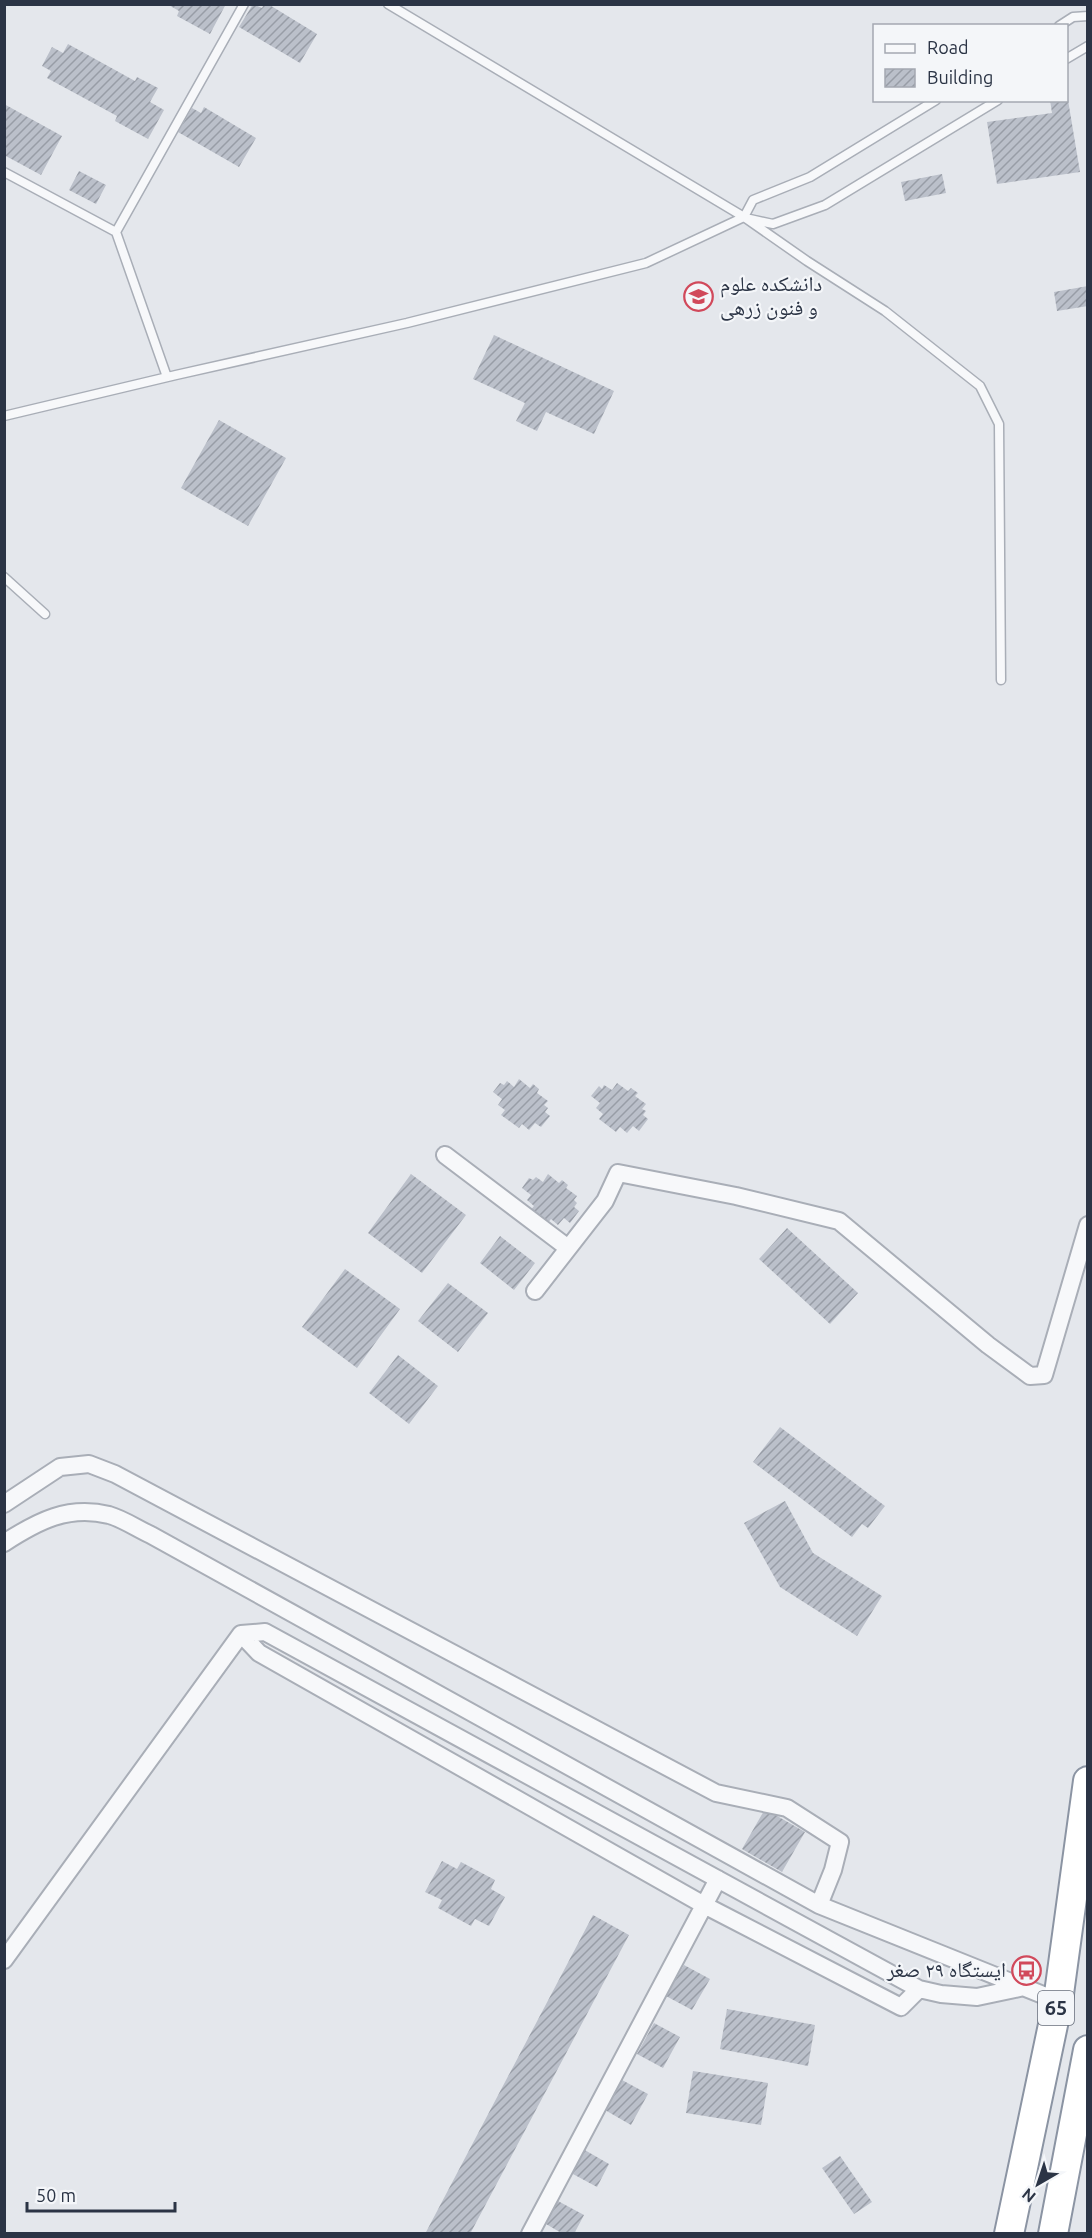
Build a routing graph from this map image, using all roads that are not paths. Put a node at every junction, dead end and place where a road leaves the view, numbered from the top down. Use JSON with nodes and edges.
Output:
{"nodes":[{"id":1,"x":244,"y":4,"type":"edge"},
{"id":2,"x":388,"y":4,"type":"edge"},
{"id":3,"x":1088,"y":16,"type":"edge"},
{"id":4,"x":1062,"y":24,"type":"edge"},
{"id":5,"x":1088,"y":46,"type":"edge"},
{"id":6,"x":1068,"y":58,"type":"edge"},
{"id":7,"x":933,"y":102,"type":"edge"},
{"id":8,"x":995,"y":102,"type":"edge"},
{"id":9,"x":4,"y":172,"type":"edge"},
{"id":10,"x":744,"y":217,"type":"junction"},
{"id":11,"x":116,"y":232,"type":"junction"},
{"id":12,"x":168,"y":377,"type":"junction"},
{"id":13,"x":4,"y":416,"type":"edge"},
{"id":14,"x":4,"y":577,"type":"edge"},
{"id":15,"x":45,"y":614,"type":"dead end"},
{"id":16,"x":1001,"y":680,"type":"dead end"},
{"id":17,"x":445,"y":1155,"type":"dead end"},
{"id":18,"x":1088,"y":1225,"type":"edge"},
{"id":19,"x":568,"y":1248,"type":"junction"},
{"id":20,"x":535,"y":1291,"type":"dead end"},
{"id":21,"x":4,"y":1504,"type":"edge"},
{"id":22,"x":4,"y":1543,"type":"edge"},
{"id":23,"x":241,"y":1634,"type":"junction"},
{"id":24,"x":1088,"y":1781,"type":"edge"},
{"id":25,"x":718,"y":1879,"type":"junction"},
{"id":26,"x":704,"y":1905,"type":"junction"},
{"id":27,"x":819,"y":1905,"type":"junction"},
{"id":28,"x":4,"y":1960,"type":"edge"},
{"id":29,"x":1024,"y":1987,"type":"junction"},
{"id":30,"x":919,"y":1989,"type":"junction"},
{"id":31,"x":1058,"y":2001,"type":"junction"},
{"id":32,"x":1088,"y":2049,"type":"edge"},
{"id":33,"x":530,"y":2234,"type":"edge"},
{"id":34,"x":1009,"y":2234,"type":"edge"},
{"id":35,"x":1053,"y":2234,"type":"edge"}],
"edges":[{"from":1,"to":11,"type":"lane"},
{"from":2,"to":10,"type":"lane"},
{"from":3,"to":4,"type":"lane"},
{"from":5,"to":6,"type":"lane"},
{"from":7,"to":10,"type":"lane"},
{"from":8,"to":10,"type":"lane"},
{"from":9,"to":11,"type":"lane"},
{"from":10,"to":12,"type":"lane"},
{"from":10,"to":16,"type":"lane"},
{"from":11,"to":12,"type":"lane"},
{"from":12,"to":13,"type":"lane"},
{"from":14,"to":15,"type":"lane"},
{"from":17,"to":19,"type":"street"},
{"from":18,"to":19,"type":"street"},
{"from":19,"to":20,"type":"street"},
{"from":21,"to":27,"type":"street"},
{"from":22,"to":27,"type":"street"},
{"from":23,"to":25,"type":"street"},
{"from":23,"to":26,"type":"street"},
{"from":23,"to":28,"type":"street"},
{"from":24,"to":31,"type":"highway","number":"65"},
{"from":25,"to":26,"type":"street"},
{"from":25,"to":30,"type":"street"},
{"from":26,"to":30,"type":"street"},
{"from":26,"to":33,"type":"street"},
{"from":27,"to":29,"type":"street"},
{"from":29,"to":30,"type":"street"},
{"from":29,"to":31,"type":"street"},
{"from":31,"to":34,"type":"highway","number":"65"},
{"from":32,"to":35,"type":"highway","number":"65"}]}
